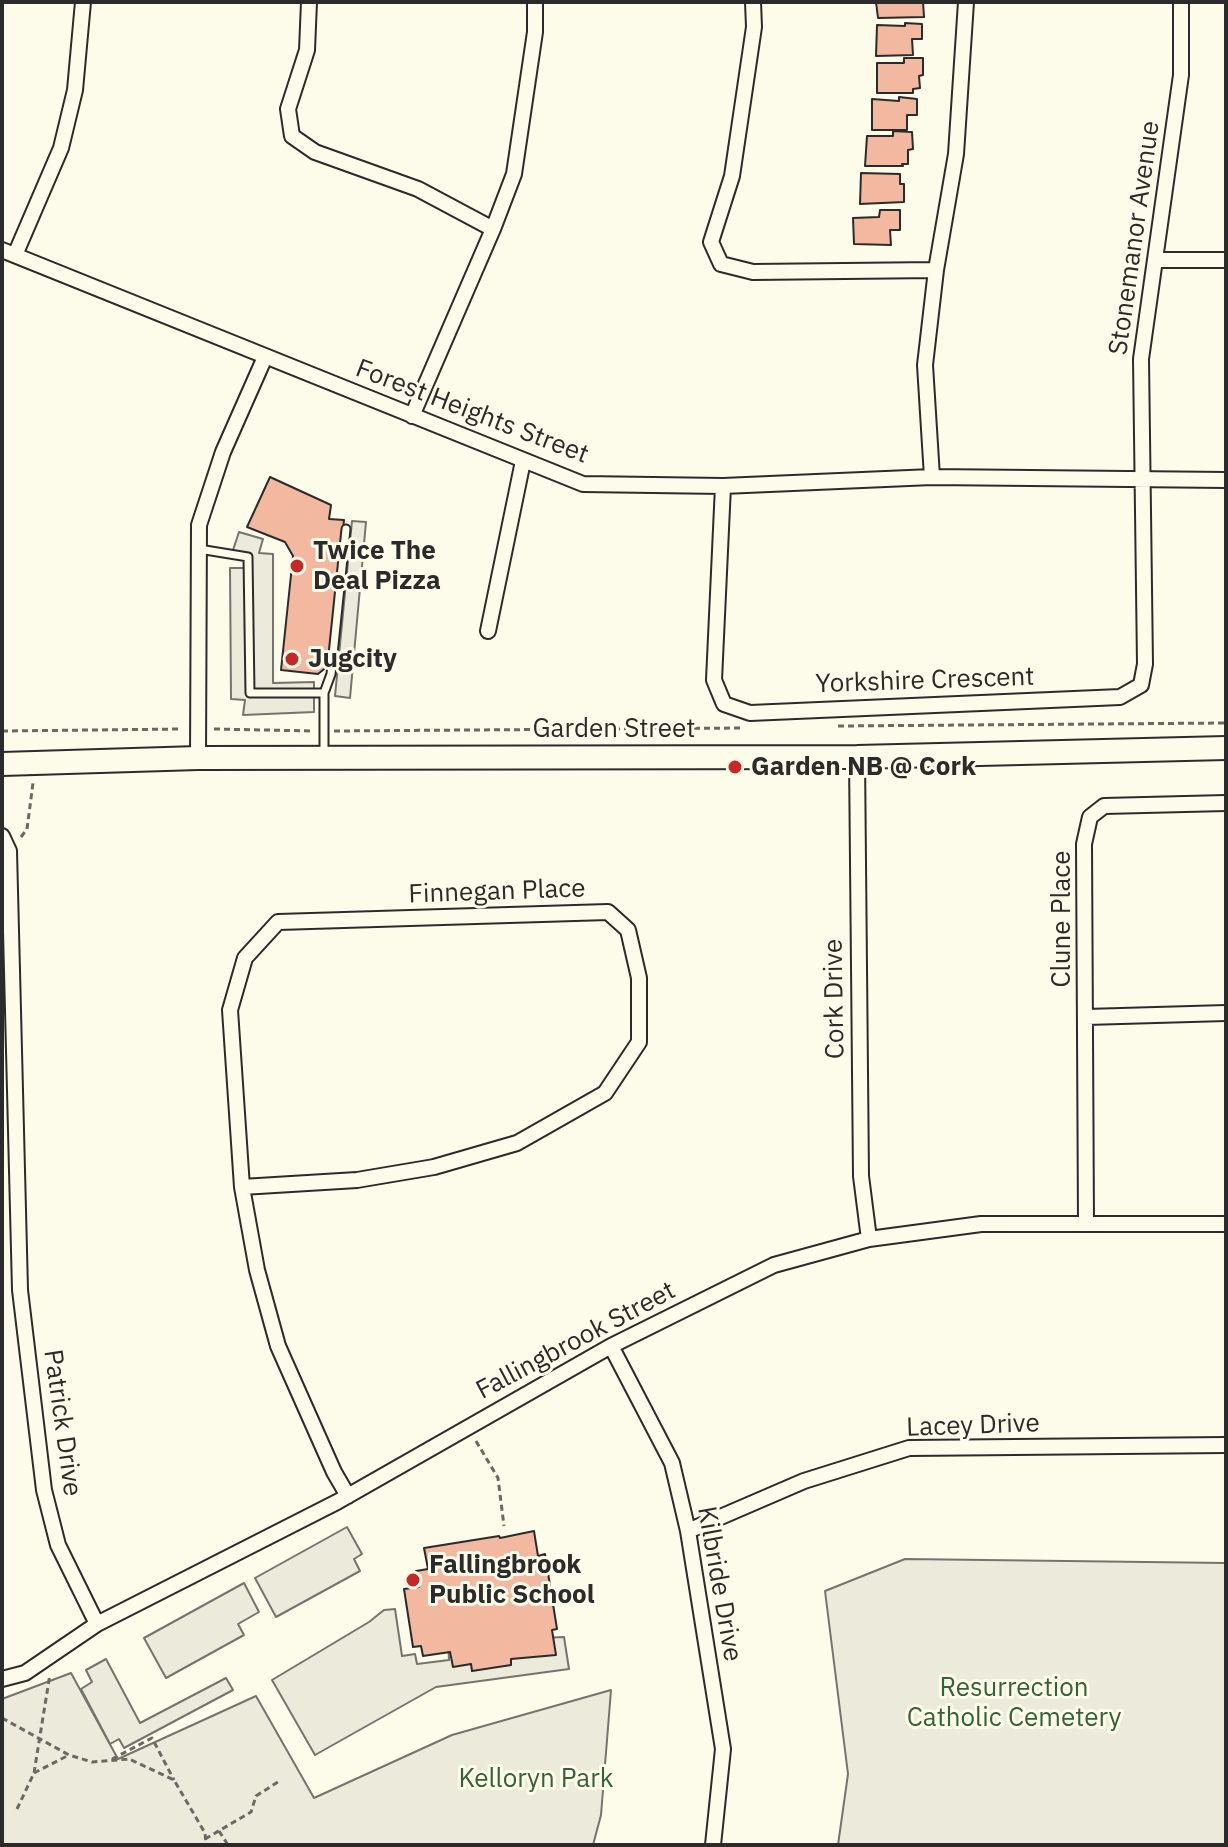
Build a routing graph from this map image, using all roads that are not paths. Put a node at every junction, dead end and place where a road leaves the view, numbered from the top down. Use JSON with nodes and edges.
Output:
{"nodes":[{"id":1,"x":83,"y":2,"type":"edge"},
{"id":2,"x":309,"y":2,"type":"edge"},
{"id":3,"x":535,"y":2,"type":"edge"},
{"id":4,"x":753,"y":2,"type":"edge"},
{"id":5,"x":966,"y":2,"type":"edge"},
{"id":6,"x":1181,"y":2,"type":"edge"},
{"id":7,"x":493,"y":229,"type":"junction"},
{"id":8,"x":8,"y":253,"type":"edge"},
{"id":9,"x":1156,"y":260,"type":"junction"},
{"id":10,"x":1226,"y":260,"type":"edge"},
{"id":11,"x":936,"y":270,"type":"junction"},
{"id":12,"x":265,"y":357,"type":"junction"},
{"id":13,"x":412,"y":416,"type":"junction"},
{"id":14,"x":523,"y":461,"type":"junction"},
{"id":15,"x":932,"y":477,"type":"junction"},
{"id":16,"x":1143,"y":480,"type":"junction"},
{"id":17,"x":1226,"y":480,"type":"edge"},
{"id":18,"x":723,"y":486,"type":"junction"},
{"id":19,"x":346,"y":529,"type":"dead end"},
{"id":20,"x":199,"y":549,"type":"junction"},
{"id":21,"x":488,"y":631,"type":"dead end"},
{"id":22,"x":324,"y":693,"type":"junction"},
{"id":23,"x":1226,"y":748,"type":"edge"},
{"id":24,"x":857,"y":757,"type":"junction"},
{"id":25,"x":198,"y":758,"type":"junction"},
{"id":26,"x":324,"y":758,"type":"junction"},
{"id":27,"x":2,"y":764,"type":"edge"},
{"id":28,"x":1226,"y":803,"type":"edge"},
{"id":29,"x":2,"y":836,"type":"edge"},
{"id":30,"x":1226,"y":1013,"type":"edge"},
{"id":31,"x":1086,"y":1017,"type":"junction"},
{"id":32,"x":242,"y":1187,"type":"junction"},
{"id":33,"x":1086,"y":1222,"type":"junction"},
{"id":34,"x":1226,"y":1224,"type":"edge"},
{"id":35,"x":869,"y":1239,"type":"junction"},
{"id":36,"x":611,"y":1346,"type":"junction"},
{"id":37,"x":1226,"y":1445,"type":"edge"},
{"id":38,"x":348,"y":1496,"type":"junction"},
{"id":39,"x":688,"y":1531,"type":"junction"},
{"id":40,"x":97,"y":1624,"type":"junction"},
{"id":41,"x":2,"y":1679,"type":"edge"},
{"id":42,"x":713,"y":1845,"type":"edge"}],
"edges":[{"from":1,"to":8,"type":"street"},
{"from":2,"to":7,"type":"street"},
{"from":3,"to":7,"type":"street"},
{"from":4,"to":11,"type":"street"},
{"from":5,"to":11,"type":"street"},
{"from":6,"to":9,"type":"street","name":"Stonemanor Avenue"},
{"from":7,"to":13,"type":"street"},
{"from":8,"to":12,"type":"street","name":"Forest Heights Street"},
{"from":9,"to":10,"type":"street"},
{"from":9,"to":16,"type":"street","name":"Stonemanor Avenue"},
{"from":11,"to":15,"type":"street"},
{"from":12,"to":13,"type":"street","name":"Forest Heights Street"},
{"from":12,"to":20,"type":"street"},
{"from":13,"to":14,"type":"street","name":"Forest Heights Street"},
{"from":14,"to":18,"type":"street","name":"Forest Heights Street"},
{"from":14,"to":21,"type":"street"},
{"from":15,"to":16,"type":"street","name":"Forest Heights Street"},
{"from":15,"to":18,"type":"street","name":"Forest Heights Street"},
{"from":16,"to":17,"type":"street","name":"Forest Heights Street"},
{"from":16,"to":18,"type":"street","name":"Yorkshire Crescent"},
{"from":19,"to":22,"type":"lane"},
{"from":20,"to":22,"type":"lane"},
{"from":20,"to":25,"type":"street"},
{"from":22,"to":26,"type":"lane"},
{"from":23,"to":24,"type":"street","name":"Garden Street"},
{"from":24,"to":26,"type":"street","name":"Garden Street"},
{"from":24,"to":35,"type":"street","name":"Cork Drive"},
{"from":25,"to":26,"type":"street","name":"Garden Street"},
{"from":25,"to":27,"type":"street","name":"Garden Street"},
{"from":28,"to":31,"type":"street","name":"Clune Place"},
{"from":29,"to":40,"type":"street","name":"Patrick Drive"},
{"from":30,"to":31,"type":"street","name":"Clune Place"},
{"from":31,"to":33,"type":"street","name":"Clune Place"},
{"from":32,"to":32,"type":"street","name":"Finnegan Place"},
{"from":32,"to":38,"type":"street","name":"Finnegan Place"},
{"from":33,"to":34,"type":"street","name":"Fallingbrook Street"},
{"from":33,"to":35,"type":"street","name":"Fallingbrook Street"},
{"from":35,"to":36,"type":"street","name":"Fallingbrook Street"},
{"from":36,"to":38,"type":"street","name":"Fallingbrook Street"},
{"from":36,"to":39,"type":"street","name":"Kilbride Drive"},
{"from":37,"to":39,"type":"street","name":"Lacey Drive"},
{"from":38,"to":40,"type":"street","name":"Fallingbrook Street"},
{"from":39,"to":42,"type":"street","name":"Kilbride Drive"},
{"from":40,"to":41,"type":"street","name":"Fallingbrook Street"}]}
